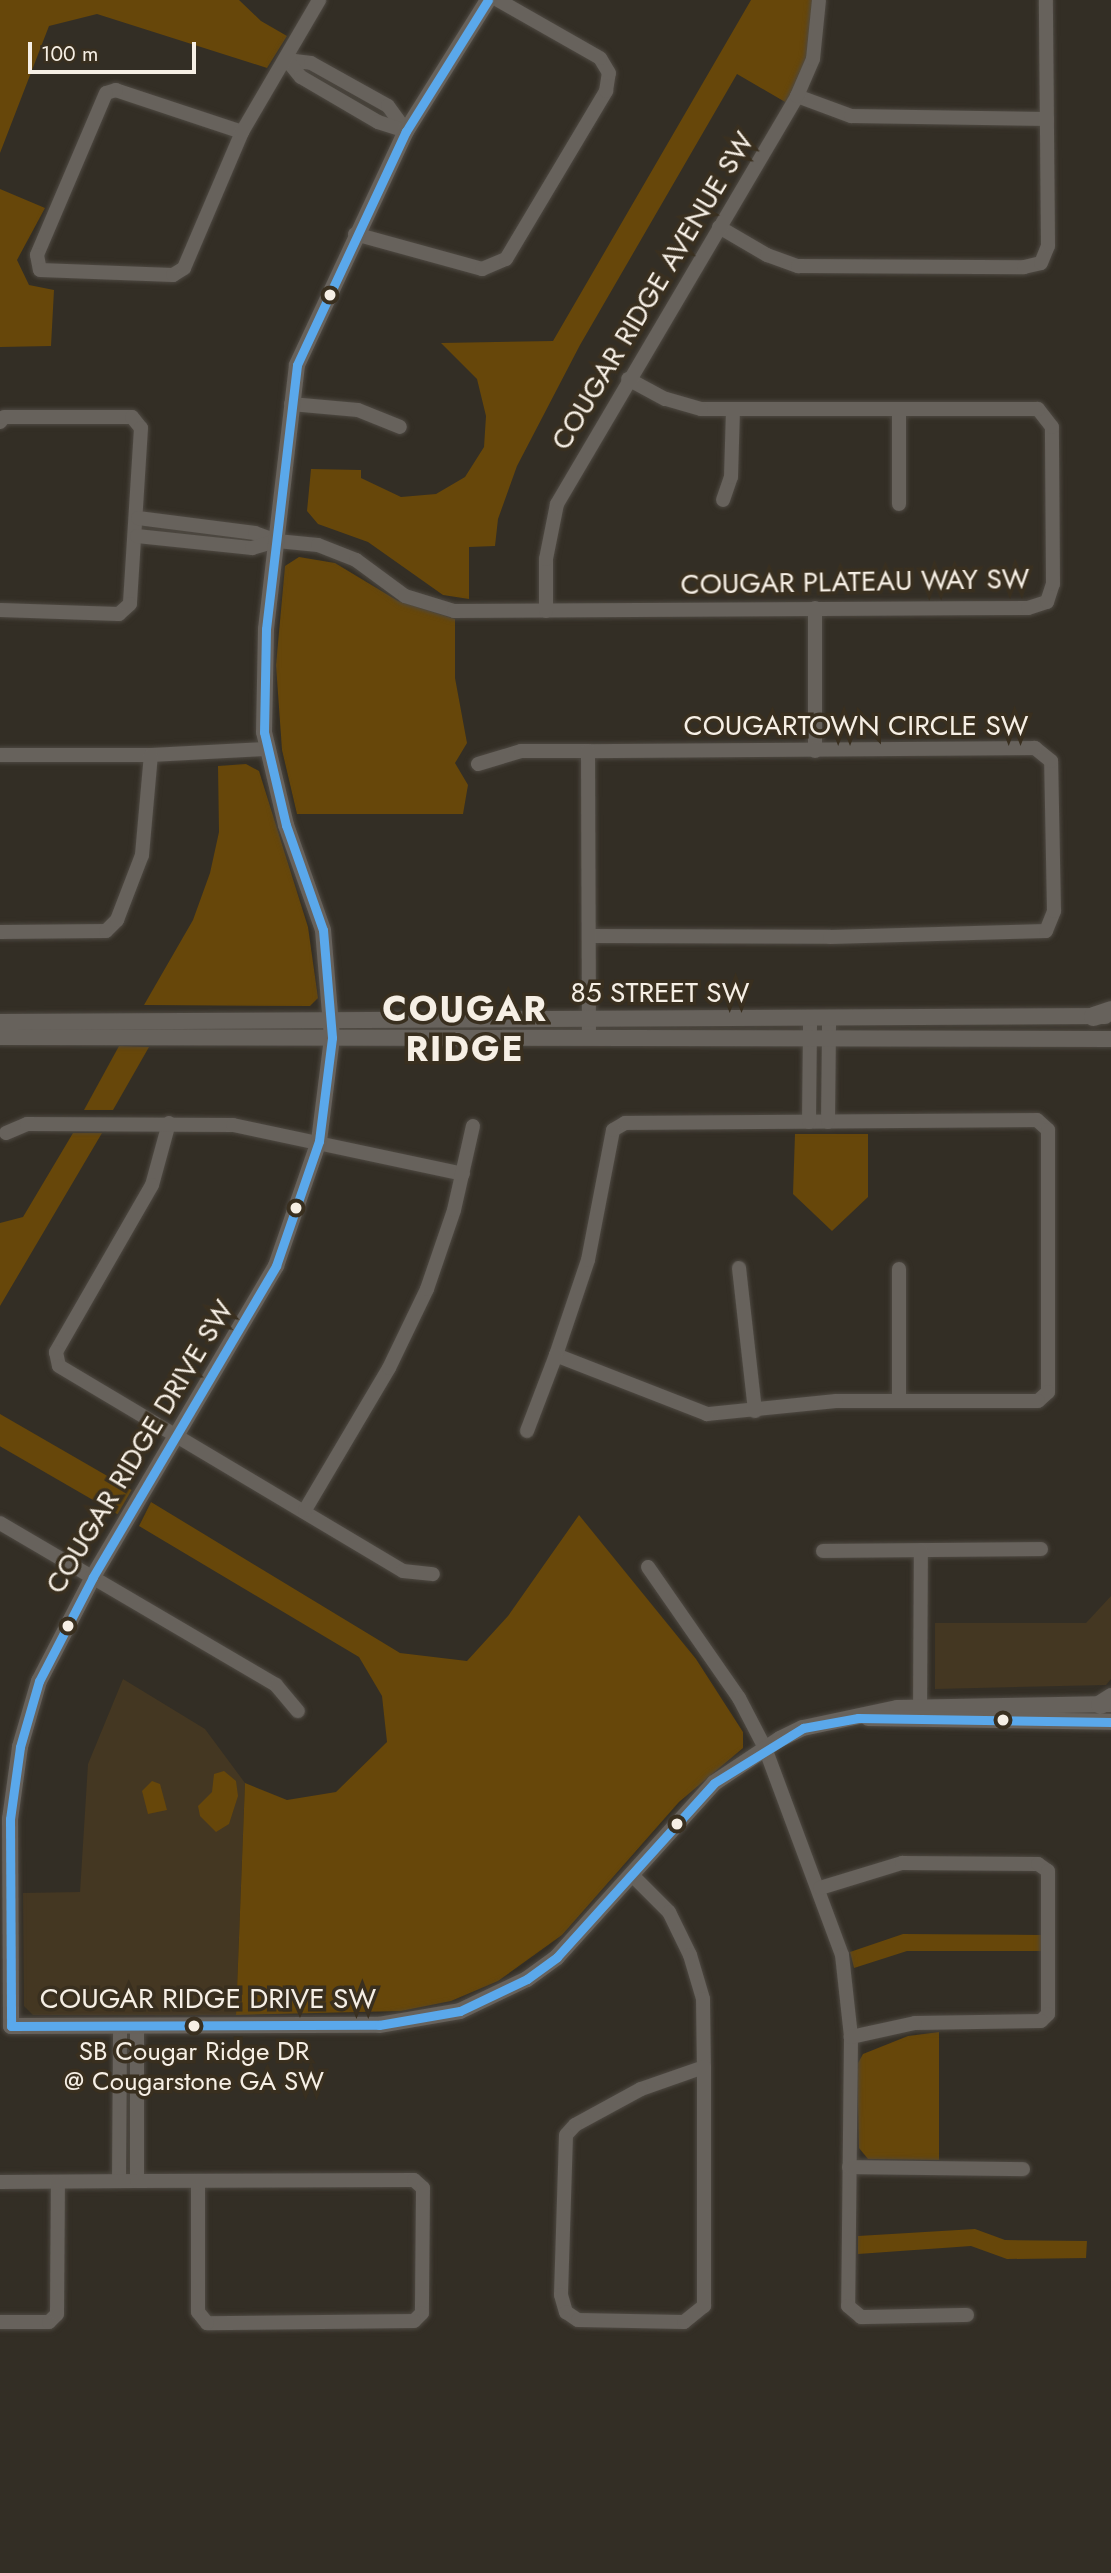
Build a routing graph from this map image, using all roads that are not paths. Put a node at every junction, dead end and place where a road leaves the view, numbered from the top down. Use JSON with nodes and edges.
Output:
{"nodes":[{"id":1,"x":319,"y":0,"type":"edge"},
{"id":2,"x":488,"y":0,"type":"edge"},
{"id":3,"x":498,"y":0,"type":"edge"},
{"id":4,"x":819,"y":0,"type":"edge"},
{"id":5,"x":1046,"y":0,"type":"edge"},
{"id":6,"x":287,"y":60,"type":"junction"},
{"id":7,"x":797,"y":96,"type":"junction"},
{"id":8,"x":1047,"y":119,"type":"junction"},
{"id":9,"x":406,"y":131,"type":"junction"},
{"id":10,"x":242,"y":132,"type":"junction"},
{"id":11,"x":719,"y":227,"type":"junction"},
{"id":12,"x":355,"y":234,"type":"junction"},
{"id":13,"x":628,"y":379,"type":"junction"},
{"id":14,"x":291,"y":404,"type":"junction"},
{"id":15,"x":733,"y":410,"type":"junction"},
{"id":16,"x":899,"y":410,"type":"junction"},
{"id":17,"x":0,"y":422,"type":"edge"},
{"id":18,"x":400,"y":427,"type":"dead end"},
{"id":19,"x":723,"y":500,"type":"dead end"},
{"id":20,"x":900,"y":503,"type":"dead end"},
{"id":21,"x":138,"y":518,"type":"junction"},
{"id":22,"x":137,"y":537,"type":"junction"},
{"id":23,"x":277,"y":541,"type":"junction"},
{"id":24,"x":815,"y":608,"type":"junction"},
{"id":25,"x":0,"y":610,"type":"edge"},
{"id":26,"x":546,"y":611,"type":"junction"},
{"id":27,"x":265,"y":749,"type":"junction"},
{"id":28,"x":588,"y":751,"type":"junction"},
{"id":29,"x":815,"y":751,"type":"junction"},
{"id":30,"x":0,"y":754,"type":"edge"},
{"id":31,"x":151,"y":755,"type":"junction"},
{"id":32,"x":478,"y":764,"type":"dead end"},
{"id":33,"x":0,"y":932,"type":"edge"},
{"id":34,"x":589,"y":936,"type":"junction"},
{"id":35,"x":1105,"y":1014,"type":"edge"},
{"id":36,"x":331,"y":1018,"type":"junction"},
{"id":37,"x":810,"y":1018,"type":"junction"},
{"id":38,"x":589,"y":1019,"type":"junction"},
{"id":39,"x":829,"y":1019,"type":"junction"},
{"id":40,"x":0,"y":1022,"type":"edge"},
{"id":41,"x":0,"y":1037,"type":"edge"},
{"id":42,"x":589,"y":1037,"type":"junction"},
{"id":43,"x":331,"y":1038,"type":"junction"},
{"id":44,"x":810,"y":1039,"type":"junction"},
{"id":45,"x":1111,"y":1039,"type":"edge"},
{"id":46,"x":829,"y":1040,"type":"junction"},
{"id":47,"x":809,"y":1122,"type":"junction"},
{"id":48,"x":828,"y":1122,"type":"junction"},
{"id":49,"x":169,"y":1123,"type":"junction"},
{"id":50,"x":473,"y":1126,"type":"dead end"},
{"id":51,"x":6,"y":1133,"type":"dead end"},
{"id":52,"x":319,"y":1141,"type":"junction"},
{"id":53,"x":463,"y":1174,"type":"junction"},
{"id":54,"x":739,"y":1268,"type":"dead end"},
{"id":55,"x":900,"y":1269,"type":"dead end"},
{"id":56,"x":555,"y":1355,"type":"junction"},
{"id":57,"x":899,"y":1400,"type":"junction"},
{"id":58,"x":755,"y":1410,"type":"junction"},
{"id":59,"x":527,"y":1431,"type":"dead end"},
{"id":60,"x":178,"y":1436,"type":"junction"},
{"id":61,"x":305,"y":1510,"type":"junction"},
{"id":62,"x":0,"y":1523,"type":"edge"},
{"id":63,"x":1041,"y":1549,"type":"dead end"},
{"id":64,"x":921,"y":1550,"type":"junction"},
{"id":65,"x":823,"y":1551,"type":"dead end"},
{"id":66,"x":648,"y":1567,"type":"dead end"},
{"id":67,"x":433,"y":1574,"type":"dead end"},
{"id":68,"x":93,"y":1577,"type":"junction"},
{"id":69,"x":1107,"y":1702,"type":"edge"},
{"id":70,"x":298,"y":1711,"type":"dead end"},
{"id":71,"x":920,"y":1713,"type":"junction"},
{"id":72,"x":1003,"y":1714,"type":"junction"},
{"id":73,"x":1111,"y":1722,"type":"edge"},
{"id":74,"x":765,"y":1748,"type":"junction"},
{"id":75,"x":632,"y":1875,"type":"junction"},
{"id":76,"x":5,"y":1884,"type":"edge"},
{"id":77,"x":820,"y":1888,"type":"junction"},
{"id":78,"x":6,"y":2026,"type":"edge"},
{"id":79,"x":128,"y":2027,"type":"junction"},
{"id":80,"x":851,"y":2037,"type":"junction"},
{"id":81,"x":704,"y":2067,"type":"junction"},
{"id":82,"x":849,"y":2167,"type":"junction"},
{"id":83,"x":1023,"y":2169,"type":"dead end"},
{"id":84,"x":119,"y":2181,"type":"junction"},
{"id":85,"x":137,"y":2181,"type":"junction"},
{"id":86,"x":198,"y":2181,"type":"junction"},
{"id":87,"x":0,"y":2182,"type":"edge"},
{"id":88,"x":58,"y":2182,"type":"junction"},
{"id":89,"x":967,"y":2315,"type":"dead end"},
{"id":90,"x":0,"y":2322,"type":"edge"}],
"edges":[{"from":1,"to":6,"type":"street"},
{"from":2,"to":9,"type":"street","name":"COUGAR RIDGE DRIVE SW"},
{"from":3,"to":12,"type":"street"},
{"from":4,"to":7,"type":"street","name":"COUGAR RIDGE AVENUE SW"},
{"from":5,"to":8,"type":"street"},
{"from":6,"to":9,"type":"street"},
{"from":6,"to":10,"type":"street"},
{"from":7,"to":8,"type":"street"},
{"from":7,"to":11,"type":"street","name":"COUGAR RIDGE AVENUE SW"},
{"from":8,"to":11,"type":"street"},
{"from":9,"to":12,"type":"street","name":"COUGAR RIDGE DRIVE SW"},
{"from":10,"to":10,"type":"street"},
{"from":11,"to":13,"type":"street","name":"COUGAR RIDGE AVENUE SW"},
{"from":12,"to":14,"type":"street","name":"COUGAR RIDGE DRIVE SW"},
{"from":13,"to":15,"type":"street","name":"COUGAR PLATEAU WAY SW"},
{"from":13,"to":26,"type":"street","name":"COUGAR RIDGE AVENUE SW"},
{"from":14,"to":18,"type":"street"},
{"from":14,"to":23,"type":"street","name":"COUGAR RIDGE DRIVE SW"},
{"from":15,"to":16,"type":"street","name":"COUGAR PLATEAU WAY SW"},
{"from":15,"to":19,"type":"street"},
{"from":16,"to":20,"type":"street"},
{"from":16,"to":24,"type":"street","name":"COUGAR PLATEAU WAY SW"},
{"from":17,"to":21,"type":"street"},
{"from":21,"to":22,"type":"street"},
{"from":21,"to":23,"type":"street"},
{"from":22,"to":23,"type":"street"},
{"from":22,"to":25,"type":"street"},
{"from":23,"to":26,"type":"street","name":"COUGAR PLATEAU WAY SW"},
{"from":23,"to":27,"type":"street","name":"COUGAR RIDGE DRIVE SW"},
{"from":24,"to":26,"type":"street","name":"COUGAR PLATEAU WAY SW"},
{"from":24,"to":29,"type":"street"},
{"from":27,"to":31,"type":"street"},
{"from":27,"to":36,"type":"street","name":"COUGAR RIDGE DRIVE SW"},
{"from":28,"to":29,"type":"street","name":"COUGARTOWN CIRCLE SW"},
{"from":28,"to":32,"type":"street","name":"COUGARTOWN CIRCLE SW"},
{"from":28,"to":34,"type":"street"},
{"from":29,"to":34,"type":"street","name":"COUGARTOWN CIRCLE SW"},
{"from":30,"to":31,"type":"street"},
{"from":31,"to":33,"type":"street"},
{"from":34,"to":38,"type":"street"},
{"from":35,"to":39,"type":"street","name":"85 STREET SW"},
{"from":36,"to":38,"type":"street","name":"85 STREET SW"},
{"from":36,"to":40,"type":"street","name":"85 STREET SW"},
{"from":36,"to":43,"type":"street","name":"COUGAR RIDGE DRIVE SW"},
{"from":37,"to":38,"type":"street","name":"85 STREET SW"},
{"from":37,"to":39,"type":"street","name":"85 STREET SW"},
{"from":37,"to":44,"type":"street"},
{"from":38,"to":42,"type":"street"},
{"from":39,"to":46,"type":"street"},
{"from":41,"to":43,"type":"street","name":"85 STREET SW"},
{"from":42,"to":43,"type":"street","name":"85 STREET SW"},
{"from":42,"to":44,"type":"street","name":"85 STREET SW"},
{"from":43,"to":52,"type":"street","name":"COUGAR RIDGE DRIVE SW"},
{"from":44,"to":46,"type":"street","name":"85 STREET SW"},
{"from":44,"to":47,"type":"street"},
{"from":45,"to":46,"type":"street","name":"85 STREET SW"},
{"from":46,"to":48,"type":"street"},
{"from":47,"to":48,"type":"street"},
{"from":47,"to":56,"type":"street"},
{"from":48,"to":57,"type":"street"},
{"from":49,"to":51,"type":"street"},
{"from":49,"to":52,"type":"street"},
{"from":49,"to":60,"type":"street"},
{"from":50,"to":53,"type":"street"},
{"from":52,"to":53,"type":"street"},
{"from":52,"to":60,"type":"street","name":"COUGAR RIDGE DRIVE SW"},
{"from":53,"to":61,"type":"street"},
{"from":54,"to":58,"type":"street"},
{"from":55,"to":57,"type":"street"},
{"from":56,"to":58,"type":"street"},
{"from":56,"to":59,"type":"street"},
{"from":57,"to":58,"type":"street"},
{"from":60,"to":61,"type":"street"},
{"from":60,"to":68,"type":"street","name":"COUGAR RIDGE DRIVE SW"},
{"from":61,"to":67,"type":"street"},
{"from":62,"to":68,"type":"street"},
{"from":63,"to":64,"type":"street"},
{"from":64,"to":65,"type":"street"},
{"from":64,"to":71,"type":"street"},
{"from":66,"to":74,"type":"street"},
{"from":68,"to":70,"type":"street"},
{"from":68,"to":76,"type":"street","name":"COUGAR RIDGE DRIVE SW"},
{"from":69,"to":72,"type":"street","name":"COUGAR RIDGE DRIVE SW"},
{"from":71,"to":72,"type":"street","name":"COUGAR RIDGE DRIVE SW"},
{"from":71,"to":74,"type":"street","name":"COUGAR RIDGE DRIVE SW"},
{"from":72,"to":73,"type":"street","name":"COUGAR RIDGE DRIVE SW"},
{"from":74,"to":75,"type":"street","name":"COUGAR RIDGE DRIVE SW"},
{"from":74,"to":77,"type":"street"},
{"from":75,"to":79,"type":"street","name":"COUGAR RIDGE DRIVE SW"},
{"from":75,"to":81,"type":"street"},
{"from":76,"to":78,"type":"street","name":"COUGAR RIDGE DRIVE SW"},
{"from":77,"to":80,"type":"street"},
{"from":77,"to":80,"type":"street"},
{"from":78,"to":79,"type":"street","name":"COUGAR RIDGE DRIVE SW"},
{"from":79,"to":84,"type":"street"},
{"from":79,"to":85,"type":"street"},
{"from":80,"to":82,"type":"street"},
{"from":81,"to":81,"type":"street"},
{"from":82,"to":83,"type":"street"},
{"from":82,"to":89,"type":"street"},
{"from":84,"to":85,"type":"street"},
{"from":84,"to":88,"type":"street"},
{"from":85,"to":86,"type":"street"},
{"from":86,"to":86,"type":"street"},
{"from":87,"to":88,"type":"street"},
{"from":88,"to":90,"type":"street"}]}
